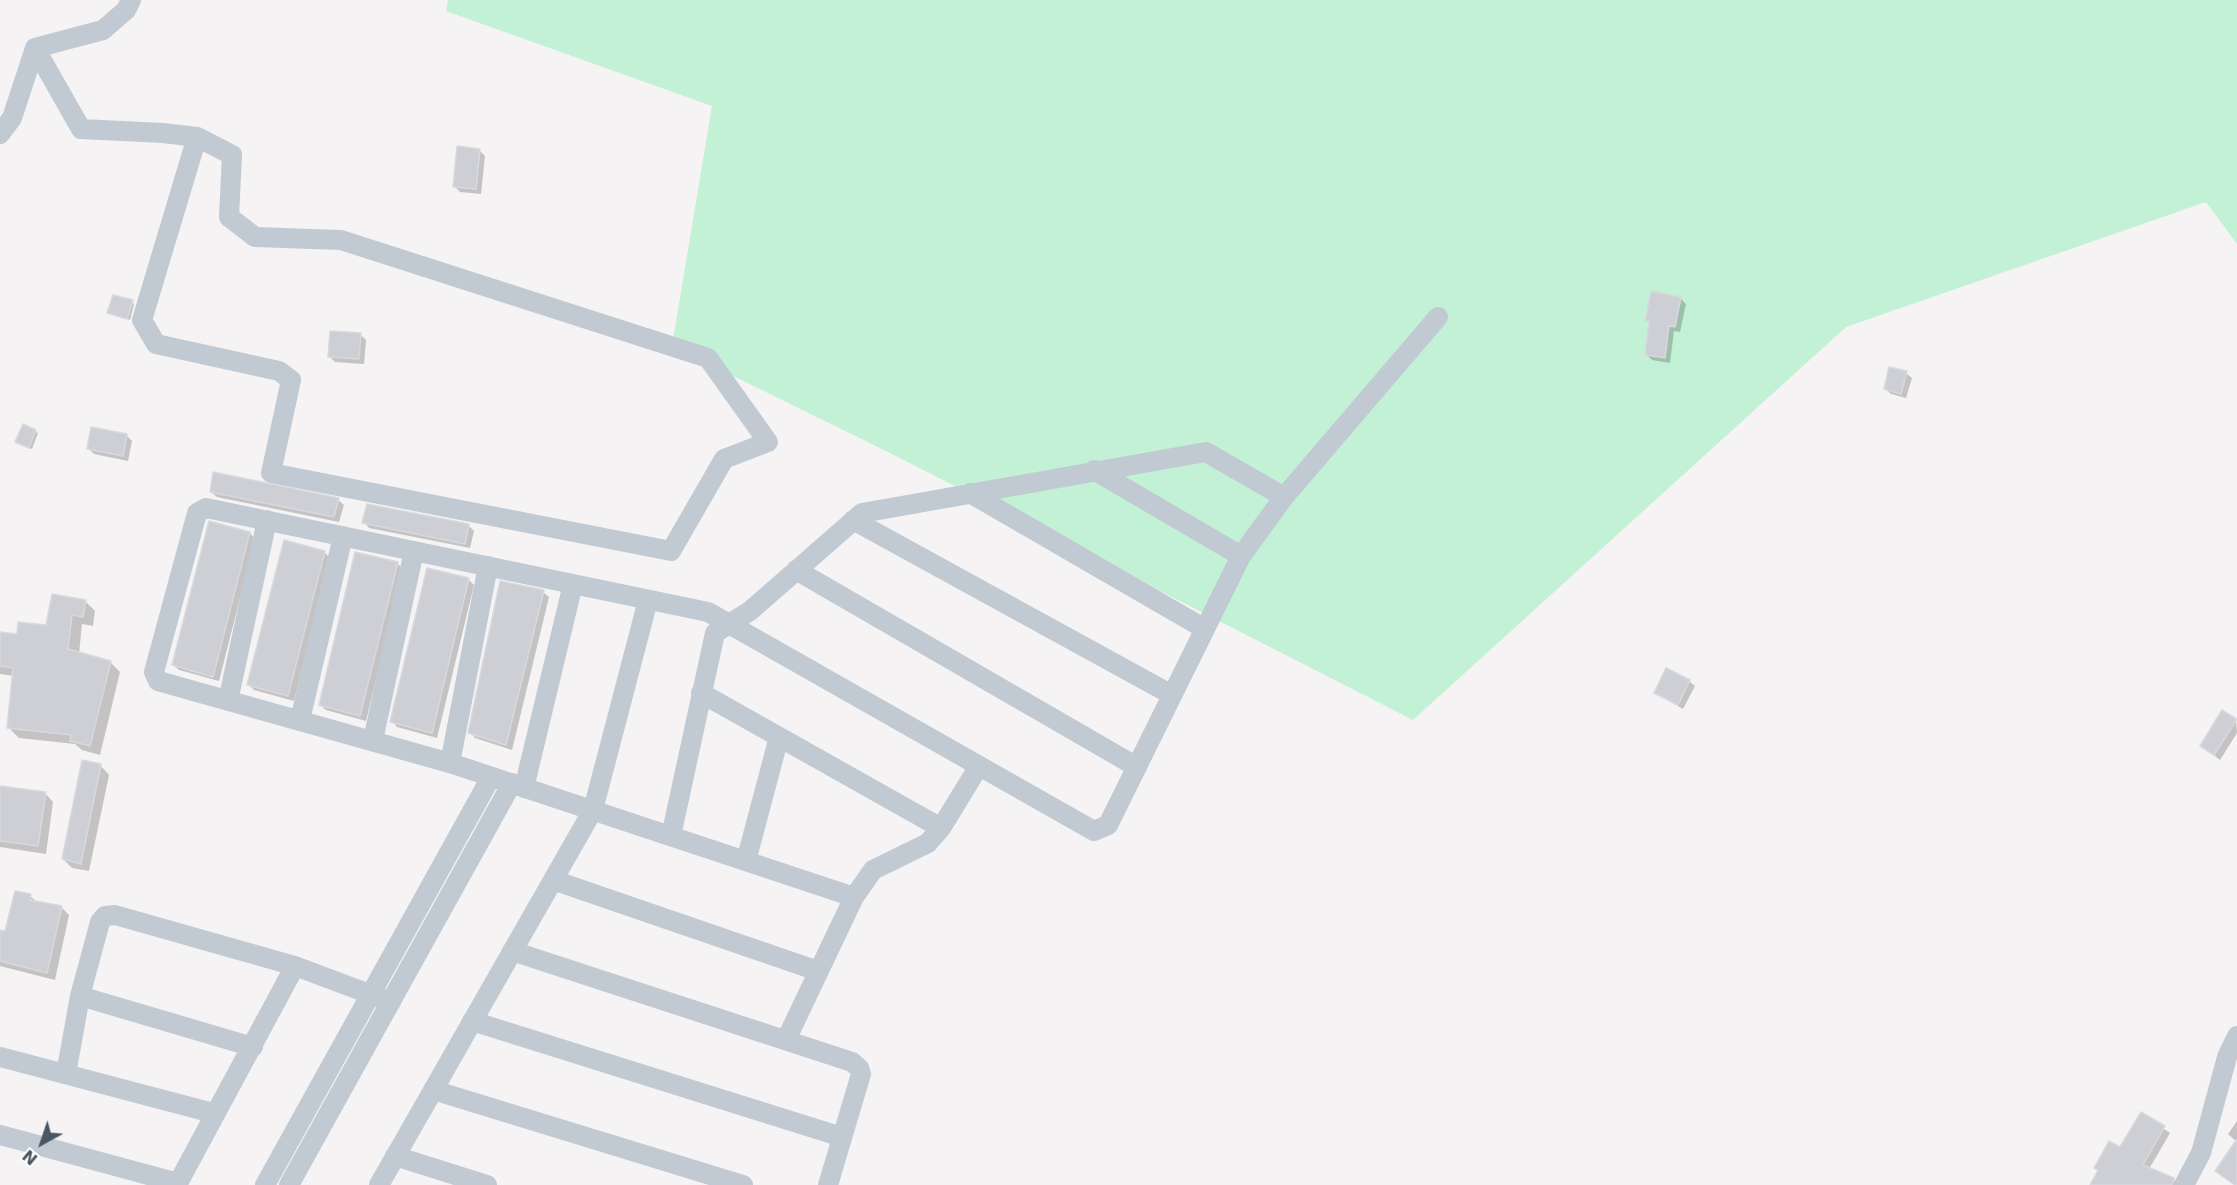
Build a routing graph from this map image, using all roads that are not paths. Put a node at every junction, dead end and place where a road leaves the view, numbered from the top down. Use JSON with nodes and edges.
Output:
{"nodes":[{"id":1,"x":131,"y":0,"type":"edge"},
{"id":2,"x":35,"y":48,"type":"junction"},
{"id":3,"x":0,"y":134,"type":"edge"},
{"id":4,"x":197,"y":137,"type":"junction"},
{"id":5,"x":1438,"y":317,"type":"dead end"},
{"id":6,"x":1094,"y":470,"type":"junction"},
{"id":7,"x":970,"y":493,"type":"junction"},
{"id":8,"x":1284,"y":497,"type":"junction"},
{"id":9,"x":267,"y":520,"type":"junction"},
{"id":10,"x":853,"y":520,"type":"junction"},
{"id":11,"x":343,"y":536,"type":"junction"},
{"id":12,"x":414,"y":551,"type":"junction"},
{"id":13,"x":1241,"y":556,"type":"junction"},
{"id":14,"x":488,"y":566,"type":"junction"},
{"id":15,"x":796,"y":570,"type":"junction"},
{"id":16,"x":573,"y":584,"type":"junction"},
{"id":17,"x":648,"y":600,"type":"junction"},
{"id":18,"x":729,"y":624,"type":"junction"},
{"id":19,"x":1205,"y":628,"type":"junction"},
{"id":20,"x":701,"y":693,"type":"junction"},
{"id":21,"x":1172,"y":695,"type":"junction"},
{"id":22,"x":228,"y":701,"type":"junction"},
{"id":23,"x":300,"y":720,"type":"junction"},
{"id":24,"x":779,"y":737,"type":"junction"},
{"id":25,"x":373,"y":740,"type":"junction"},
{"id":26,"x":450,"y":763,"type":"junction"},
{"id":27,"x":979,"y":765,"type":"junction"},
{"id":28,"x":1137,"y":767,"type":"junction"},
{"id":29,"x":491,"y":777,"type":"junction"},
{"id":30,"x":518,"y":786,"type":"junction"},
{"id":31,"x":593,"y":810,"type":"junction"},
{"id":32,"x":941,"y":828,"type":"junction"},
{"id":33,"x":671,"y":836,"type":"junction"},
{"id":34,"x":746,"y":861,"type":"junction"},
{"id":35,"x":553,"y":880,"type":"junction"},
{"id":36,"x":854,"y":897,"type":"junction"},
{"id":37,"x":512,"y":951,"type":"junction"},
{"id":38,"x":295,"y":966,"type":"junction"},
{"id":39,"x":818,"y":971,"type":"junction"},
{"id":40,"x":371,"y":994,"type":"junction"},
{"id":41,"x":81,"y":996,"type":"junction"},
{"id":42,"x":391,"y":1002,"type":"junction"},
{"id":43,"x":472,"y":1020,"type":"junction"},
{"id":44,"x":2237,"y":1036,"type":"edge"},
{"id":45,"x":786,"y":1040,"type":"junction"},
{"id":46,"x":253,"y":1047,"type":"junction"},
{"id":47,"x":0,"y":1057,"type":"edge"},
{"id":48,"x":2232,"y":1062,"type":"edge"},
{"id":49,"x":66,"y":1074,"type":"junction"},
{"id":50,"x":433,"y":1090,"type":"junction"},
{"id":51,"x":213,"y":1113,"type":"junction"},
{"id":52,"x":0,"y":1135,"type":"edge"},
{"id":53,"x":842,"y":1137,"type":"junction"},
{"id":54,"x":395,"y":1156,"type":"junction"},
{"id":55,"x":177,"y":1184,"type":"edge"},
{"id":56,"x":265,"y":1185,"type":"edge"},
{"id":57,"x":289,"y":1185,"type":"edge"},
{"id":58,"x":379,"y":1185,"type":"edge"},
{"id":59,"x":487,"y":1185,"type":"edge"},
{"id":60,"x":742,"y":1185,"type":"edge"},
{"id":61,"x":828,"y":1185,"type":"edge"},
{"id":62,"x":2184,"y":1185,"type":"edge"}],
"edges":[{"from":1,"to":2,"type":"street"},
{"from":2,"to":3,"type":"street"},
{"from":2,"to":4,"type":"street"},
{"from":4,"to":4,"type":"street"},
{"from":5,"to":8,"type":"street"},
{"from":6,"to":7,"type":"street"},
{"from":6,"to":8,"type":"street"},
{"from":6,"to":13,"type":"street"},
{"from":7,"to":10,"type":"street"},
{"from":7,"to":19,"type":"street"},
{"from":8,"to":13,"type":"street"},
{"from":9,"to":11,"type":"street"},
{"from":9,"to":22,"type":"street"},
{"from":9,"to":22,"type":"street"},
{"from":10,"to":15,"type":"street"},
{"from":10,"to":21,"type":"street"},
{"from":11,"to":12,"type":"street"},
{"from":11,"to":23,"type":"street"},
{"from":12,"to":14,"type":"street"},
{"from":12,"to":25,"type":"street"},
{"from":13,"to":19,"type":"street"},
{"from":14,"to":16,"type":"street"},
{"from":14,"to":26,"type":"street"},
{"from":15,"to":18,"type":"street"},
{"from":15,"to":28,"type":"street"},
{"from":16,"to":17,"type":"street"},
{"from":16,"to":30,"type":"street"},
{"from":17,"to":18,"type":"street"},
{"from":17,"to":31,"type":"street"},
{"from":18,"to":20,"type":"street"},
{"from":18,"to":27,"type":"street"},
{"from":19,"to":21,"type":"street"},
{"from":20,"to":24,"type":"street"},
{"from":20,"to":33,"type":"street"},
{"from":21,"to":28,"type":"street"},
{"from":22,"to":23,"type":"street"},
{"from":23,"to":25,"type":"street"},
{"from":24,"to":32,"type":"street"},
{"from":24,"to":34,"type":"street"},
{"from":25,"to":26,"type":"street"},
{"from":26,"to":29,"type":"street"},
{"from":27,"to":28,"type":"street"},
{"from":27,"to":32,"type":"street"},
{"from":29,"to":30,"type":"street"},
{"from":29,"to":40,"type":"street"},
{"from":30,"to":31,"type":"street"},
{"from":30,"to":42,"type":"street"},
{"from":31,"to":33,"type":"street"},
{"from":31,"to":35,"type":"street"},
{"from":32,"to":36,"type":"street"},
{"from":33,"to":34,"type":"street"},
{"from":34,"to":36,"type":"street"},
{"from":35,"to":37,"type":"street"},
{"from":35,"to":39,"type":"street"},
{"from":36,"to":39,"type":"street"},
{"from":37,"to":43,"type":"street"},
{"from":37,"to":45,"type":"street"},
{"from":38,"to":40,"type":"street"},
{"from":38,"to":41,"type":"street"},
{"from":38,"to":46,"type":"street"},
{"from":39,"to":45,"type":"street"},
{"from":40,"to":42,"type":"street"},
{"from":40,"to":56,"type":"street"},
{"from":41,"to":46,"type":"street"},
{"from":41,"to":49,"type":"street"},
{"from":42,"to":57,"type":"street"},
{"from":43,"to":50,"type":"street"},
{"from":43,"to":53,"type":"street"},
{"from":44,"to":48,"type":"street"},
{"from":45,"to":53,"type":"street"},
{"from":46,"to":51,"type":"street"},
{"from":47,"to":49,"type":"street"},
{"from":48,"to":62,"type":"street"},
{"from":49,"to":51,"type":"street"},
{"from":50,"to":54,"type":"street"},
{"from":50,"to":60,"type":"street"},
{"from":51,"to":55,"type":"street"},
{"from":52,"to":55,"type":"street"},
{"from":53,"to":61,"type":"street"},
{"from":54,"to":58,"type":"street"},
{"from":54,"to":59,"type":"street"}]}
